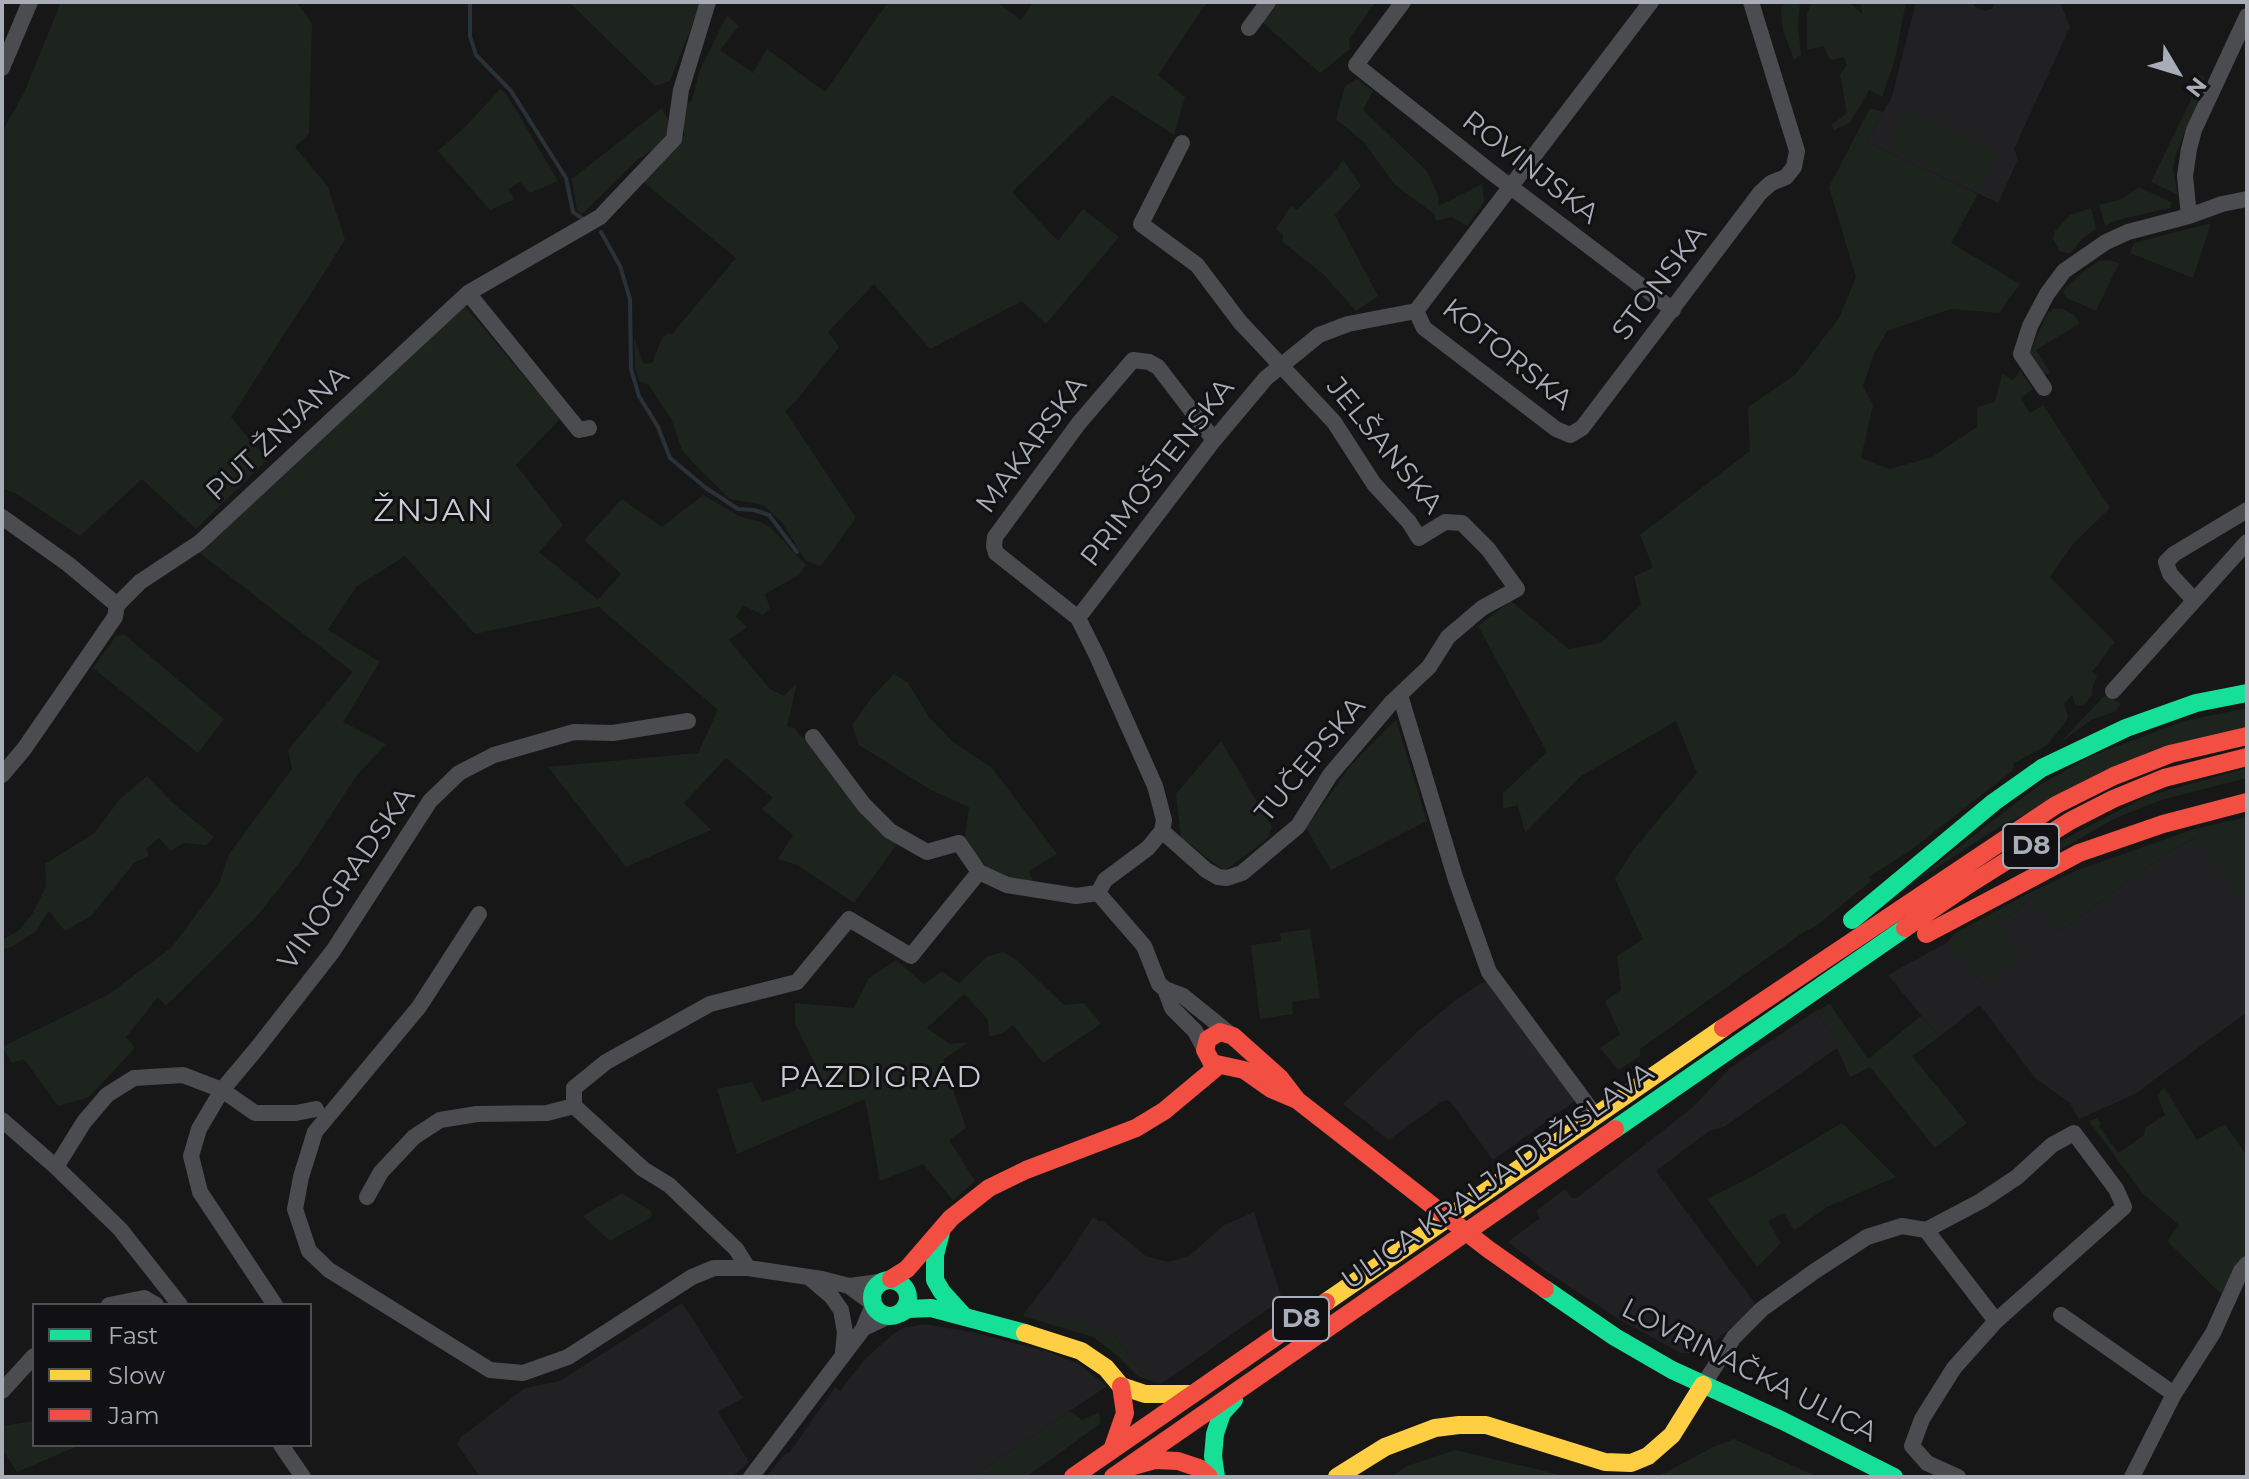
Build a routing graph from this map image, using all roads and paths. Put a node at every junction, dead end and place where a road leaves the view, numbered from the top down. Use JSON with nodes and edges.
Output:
{"nodes":[{"id":1,"x":30,"y":2,"type":"edge"},
{"id":2,"x":708,"y":2,"type":"edge"},
{"id":3,"x":1268,"y":2,"type":"edge"},
{"id":4,"x":1403,"y":2,"type":"edge"},
{"id":5,"x":1751,"y":2,"type":"edge"},
{"id":6,"x":1642,"y":5,"type":"edge"},
{"id":7,"x":2247,"y":16,"type":"edge"},
{"id":8,"x":1249,"y":28,"type":"dead end"},
{"id":9,"x":2,"y":68,"type":"edge"},
{"id":10,"x":1182,"y":143,"type":"dead end"},
{"id":11,"x":1511,"y":187,"type":"junction"},
{"id":12,"x":2247,"y":199,"type":"edge"},
{"id":13,"x":2189,"y":216,"type":"junction"},
{"id":14,"x":468,"y":293,"type":"junction"},
{"id":15,"x":1673,"y":310,"type":"junction"},
{"id":16,"x":1416,"y":311,"type":"junction"},
{"id":17,"x":1283,"y":365,"type":"junction"},
{"id":18,"x":2044,"y":388,"type":"dead end"},
{"id":19,"x":589,"y":428,"type":"dead end"},
{"id":20,"x":1570,"y":435,"type":"joint"},
{"id":21,"x":1214,"y":440,"type":"junction"},
{"id":22,"x":2247,"y":510,"type":"edge"},
{"id":23,"x":2,"y":517,"type":"edge"},
{"id":24,"x":2247,"y":542,"type":"edge"},
{"id":25,"x":1517,"y":589,"type":"joint"},
{"id":26,"x":2194,"y":600,"type":"junction"},
{"id":27,"x":117,"y":605,"type":"junction"},
{"id":28,"x":1078,"y":618,"type":"junction"},
{"id":29,"x":2113,"y":691,"type":"dead end"},
{"id":30,"x":2247,"y":693,"type":"edge"},
{"id":31,"x":1400,"y":695,"type":"junction"},
{"id":32,"x":688,"y":721,"type":"dead end"},
{"id":33,"x":2247,"y":736,"type":"edge"},
{"id":34,"x":813,"y":737,"type":"dead end"},
{"id":35,"x":2247,"y":757,"type":"edge"},
{"id":36,"x":2,"y":775,"type":"edge"},
{"id":37,"x":2247,"y":802,"type":"edge"},
{"id":38,"x":1162,"y":831,"type":"junction"},
{"id":39,"x":979,"y":872,"type":"junction"},
{"id":40,"x":1098,"y":893,"type":"junction"},
{"id":41,"x":479,"y":914,"type":"dead end"},
{"id":42,"x":1835,"y":976,"type":"junction"},
{"id":43,"x":1165,"y":989,"type":"junction"},
{"id":44,"x":1746,"y":1012,"type":"junction"},
{"id":45,"x":1233,"y":1036,"type":"junction"},
{"id":46,"x":1215,"y":1060,"type":"junction"},
{"id":47,"x":222,"y":1090,"type":"junction"},
{"id":48,"x":1297,"y":1100,"type":"junction"},
{"id":49,"x":574,"y":1106,"type":"junction"},
{"id":50,"x":316,"y":1109,"type":"dead end"},
{"id":51,"x":1595,"y":1115,"type":"junction"},
{"id":52,"x":2,"y":1120,"type":"edge"},
{"id":53,"x":56,"y":1167,"type":"junction"},
{"id":54,"x":367,"y":1197,"type":"dead end"},
{"id":55,"x":944,"y":1225,"type":"junction"},
{"id":56,"x":1926,"y":1230,"type":"junction"},
{"id":57,"x":914,"y":1262,"type":"junction"},
{"id":58,"x":2247,"y":1264,"type":"edge"},
{"id":59,"x":748,"y":1268,"type":"junction"},
{"id":60,"x":808,"y":1277,"type":"junction"},
{"id":61,"x":885,"y":1281,"type":"junction"},
{"id":62,"x":849,"y":1286,"type":"junction"},
{"id":63,"x":907,"y":1292,"type":"junction"},
{"id":64,"x":119,"y":1303,"type":"edge"},
{"id":65,"x":153,"y":1303,"type":"edge"},
{"id":66,"x":178,"y":1303,"type":"edge"},
{"id":67,"x":274,"y":1303,"type":"edge"},
{"id":68,"x":872,"y":1304,"type":"junction"},
{"id":69,"x":931,"y":1308,"type":"junction"},
{"id":70,"x":895,"y":1314,"type":"junction"},
{"id":71,"x":964,"y":1315,"type":"junction"},
{"id":72,"x":2061,"y":1315,"type":"dead end"},
{"id":73,"x":1996,"y":1321,"type":"junction"},
{"id":74,"x":863,"y":1329,"type":"junction"},
{"id":75,"x":32,"y":1358,"type":"edge"},
{"id":76,"x":840,"y":1360,"type":"junction"},
{"id":77,"x":1703,"y":1385,"type":"junction"},
{"id":78,"x":1121,"y":1386,"type":"junction"},
{"id":79,"x":1244,"y":1388,"type":"junction"},
{"id":80,"x":2,"y":1391,"type":"edge"},
{"id":81,"x":1194,"y":1394,"type":"junction"},
{"id":82,"x":2174,"y":1394,"type":"junction"},
{"id":83,"x":282,"y":1447,"type":"edge"},
{"id":84,"x":1112,"y":1450,"type":"junction"},
{"id":85,"x":1121,"y":1472,"type":"edge"},
{"id":86,"x":303,"y":1477,"type":"edge"},
{"id":87,"x":751,"y":1477,"type":"edge"},
{"id":88,"x":1073,"y":1477,"type":"edge"},
{"id":89,"x":1209,"y":1477,"type":"edge"},
{"id":90,"x":1216,"y":1477,"type":"edge"},
{"id":91,"x":1337,"y":1477,"type":"edge"},
{"id":92,"x":1894,"y":1477,"type":"edge"},
{"id":93,"x":1958,"y":1477,"type":"edge"},
{"id":94,"x":2132,"y":1477,"type":"edge"}],
"edges":[{"from":1,"to":9,"type":"street"},
{"from":2,"to":14,"type":"street","name":"PUT ŽNJANA"},
{"from":3,"to":8,"type":"street"},
{"from":4,"to":11,"type":"street","name":"ROVINJSKA"},
{"from":5,"to":15,"type":"street","name":"STONSKA"},
{"from":6,"to":11,"type":"street"},
{"from":7,"to":13,"type":"street"},
{"from":10,"to":17,"type":"street"},
{"from":11,"to":15,"type":"street","name":"ROVINJSKA"},
{"from":11,"to":16,"type":"street"},
{"from":12,"to":13,"type":"street"},
{"from":13,"to":18,"type":"street"},
{"from":14,"to":19,"type":"street"},
{"from":14,"to":27,"type":"street","name":"PUT ŽNJANA"},
{"from":15,"to":20,"type":"street","name":"STONSKA"},
{"from":16,"to":17,"type":"street","name":"PRIMOŠTENSKA"},
{"from":16,"to":20,"type":"street","name":"KOTORSKA"},
{"from":17,"to":21,"type":"street","name":"PRIMOŠTENSKA"},
{"from":17,"to":25,"type":"street","name":"JELŠANSKA"},
{"from":21,"to":28,"type":"street","name":"PRIMOŠTENSKA"},
{"from":21,"to":28,"type":"street","name":"MAKARSKA"},
{"from":22,"to":26,"type":"street"},
{"from":23,"to":27,"type":"street"},
{"from":24,"to":26,"type":"street"},
{"from":25,"to":31,"type":"street","name":"TUČEPSKA"},
{"from":26,"to":29,"type":"street"},
{"from":27,"to":36,"type":"street"},
{"from":28,"to":38,"type":"street"},
{"from":30,"to":44,"type":"main road"},
{"from":31,"to":38,"type":"street","name":"TUČEPSKA"},
{"from":31,"to":51,"type":"street"},
{"from":32,"to":47,"type":"street","name":"VINOGRADSKA"},
{"from":33,"to":44,"type":"main road","number":"D8"},
{"from":34,"to":39,"type":"street"},
{"from":35,"to":42,"type":"main road","number":"D8"},
{"from":37,"to":42,"type":"main road"},
{"from":38,"to":40,"type":"street"},
{"from":39,"to":40,"type":"street"},
{"from":39,"to":49,"type":"street"},
{"from":40,"to":43,"type":"street"},
{"from":41,"to":59,"type":"street"},
{"from":42,"to":79,"type":"main road","name":"ULICA KRALJA DRŽISLAVA","number":"D8"},
{"from":43,"to":45,"type":"street"},
{"from":43,"to":46,"type":"street"},
{"from":44,"to":51,"type":"main road","name":"ULICA KRALJA DRŽISLAVA","number":"D8"},
{"from":45,"to":46,"type":"main road"},
{"from":45,"to":46,"type":"main road"},
{"from":45,"to":48,"type":"main road"},
{"from":46,"to":48,"type":"main road"},
{"from":46,"to":55,"type":"main road"},
{"from":47,"to":50,"type":"street"},
{"from":47,"to":53,"type":"street"},
{"from":47,"to":67,"type":"street","name":"VINOGRADSKA"},
{"from":48,"to":77,"type":"main road","name":"LOVRINAČKA ULICA"},
{"from":49,"to":54,"type":"street"},
{"from":49,"to":59,"type":"street"},
{"from":51,"to":81,"type":"main road","name":"ULICA KRALJA DRŽISLAVA","number":"D8"},
{"from":52,"to":53,"type":"street"},
{"from":53,"to":66,"type":"street"},
{"from":55,"to":57,"type":"main road"},
{"from":55,"to":71,"type":"main road"},
{"from":56,"to":73,"type":"street"},
{"from":56,"to":73,"type":"street"},
{"from":56,"to":77,"type":"street"},
{"from":57,"to":61,"type":"main road"},
{"from":57,"to":63,"type":"main road"},
{"from":58,"to":82,"type":"street"},
{"from":59,"to":60,"type":"street"},
{"from":60,"to":62,"type":"street"},
{"from":60,"to":76,"type":"street"},
{"from":61,"to":62,"type":"street"},
{"from":61,"to":63,"type":"main road"},
{"from":61,"to":68,"type":"main road"},
{"from":62,"to":68,"type":"street"},
{"from":63,"to":69,"type":"main road"},
{"from":63,"to":70,"type":"main road"},
{"from":64,"to":65,"type":"street"},
{"from":68,"to":70,"type":"main road"},
{"from":68,"to":74,"type":"street"},
{"from":69,"to":70,"type":"main road"},
{"from":69,"to":71,"type":"main road"},
{"from":70,"to":74,"type":"street"},
{"from":71,"to":78,"type":"main road"},
{"from":72,"to":82,"type":"street"},
{"from":73,"to":93,"type":"street"},
{"from":74,"to":76,"type":"street"},
{"from":75,"to":80,"type":"street"},
{"from":76,"to":87,"type":"street"},
{"from":77,"to":91,"type":"main road"},
{"from":77,"to":92,"type":"main road","name":"LOVRINAČKA ULICA"},
{"from":78,"to":81,"type":"main road"},
{"from":78,"to":84,"type":"main road"},
{"from":79,"to":85,"type":"main road","name":"ULICA KRALJA DRŽISLAVA","number":"D8"},
{"from":79,"to":90,"type":"main road"},
{"from":81,"to":84,"type":"main road","name":"ULICA KRALJA DRŽISLAVA","number":"D8"},
{"from":82,"to":94,"type":"street"},
{"from":83,"to":86,"type":"street"},
{"from":84,"to":88,"type":"main road","name":"ULICA KRALJA DRŽISLAVA","number":"D8"},
{"from":85,"to":89,"type":"main road"}]}
